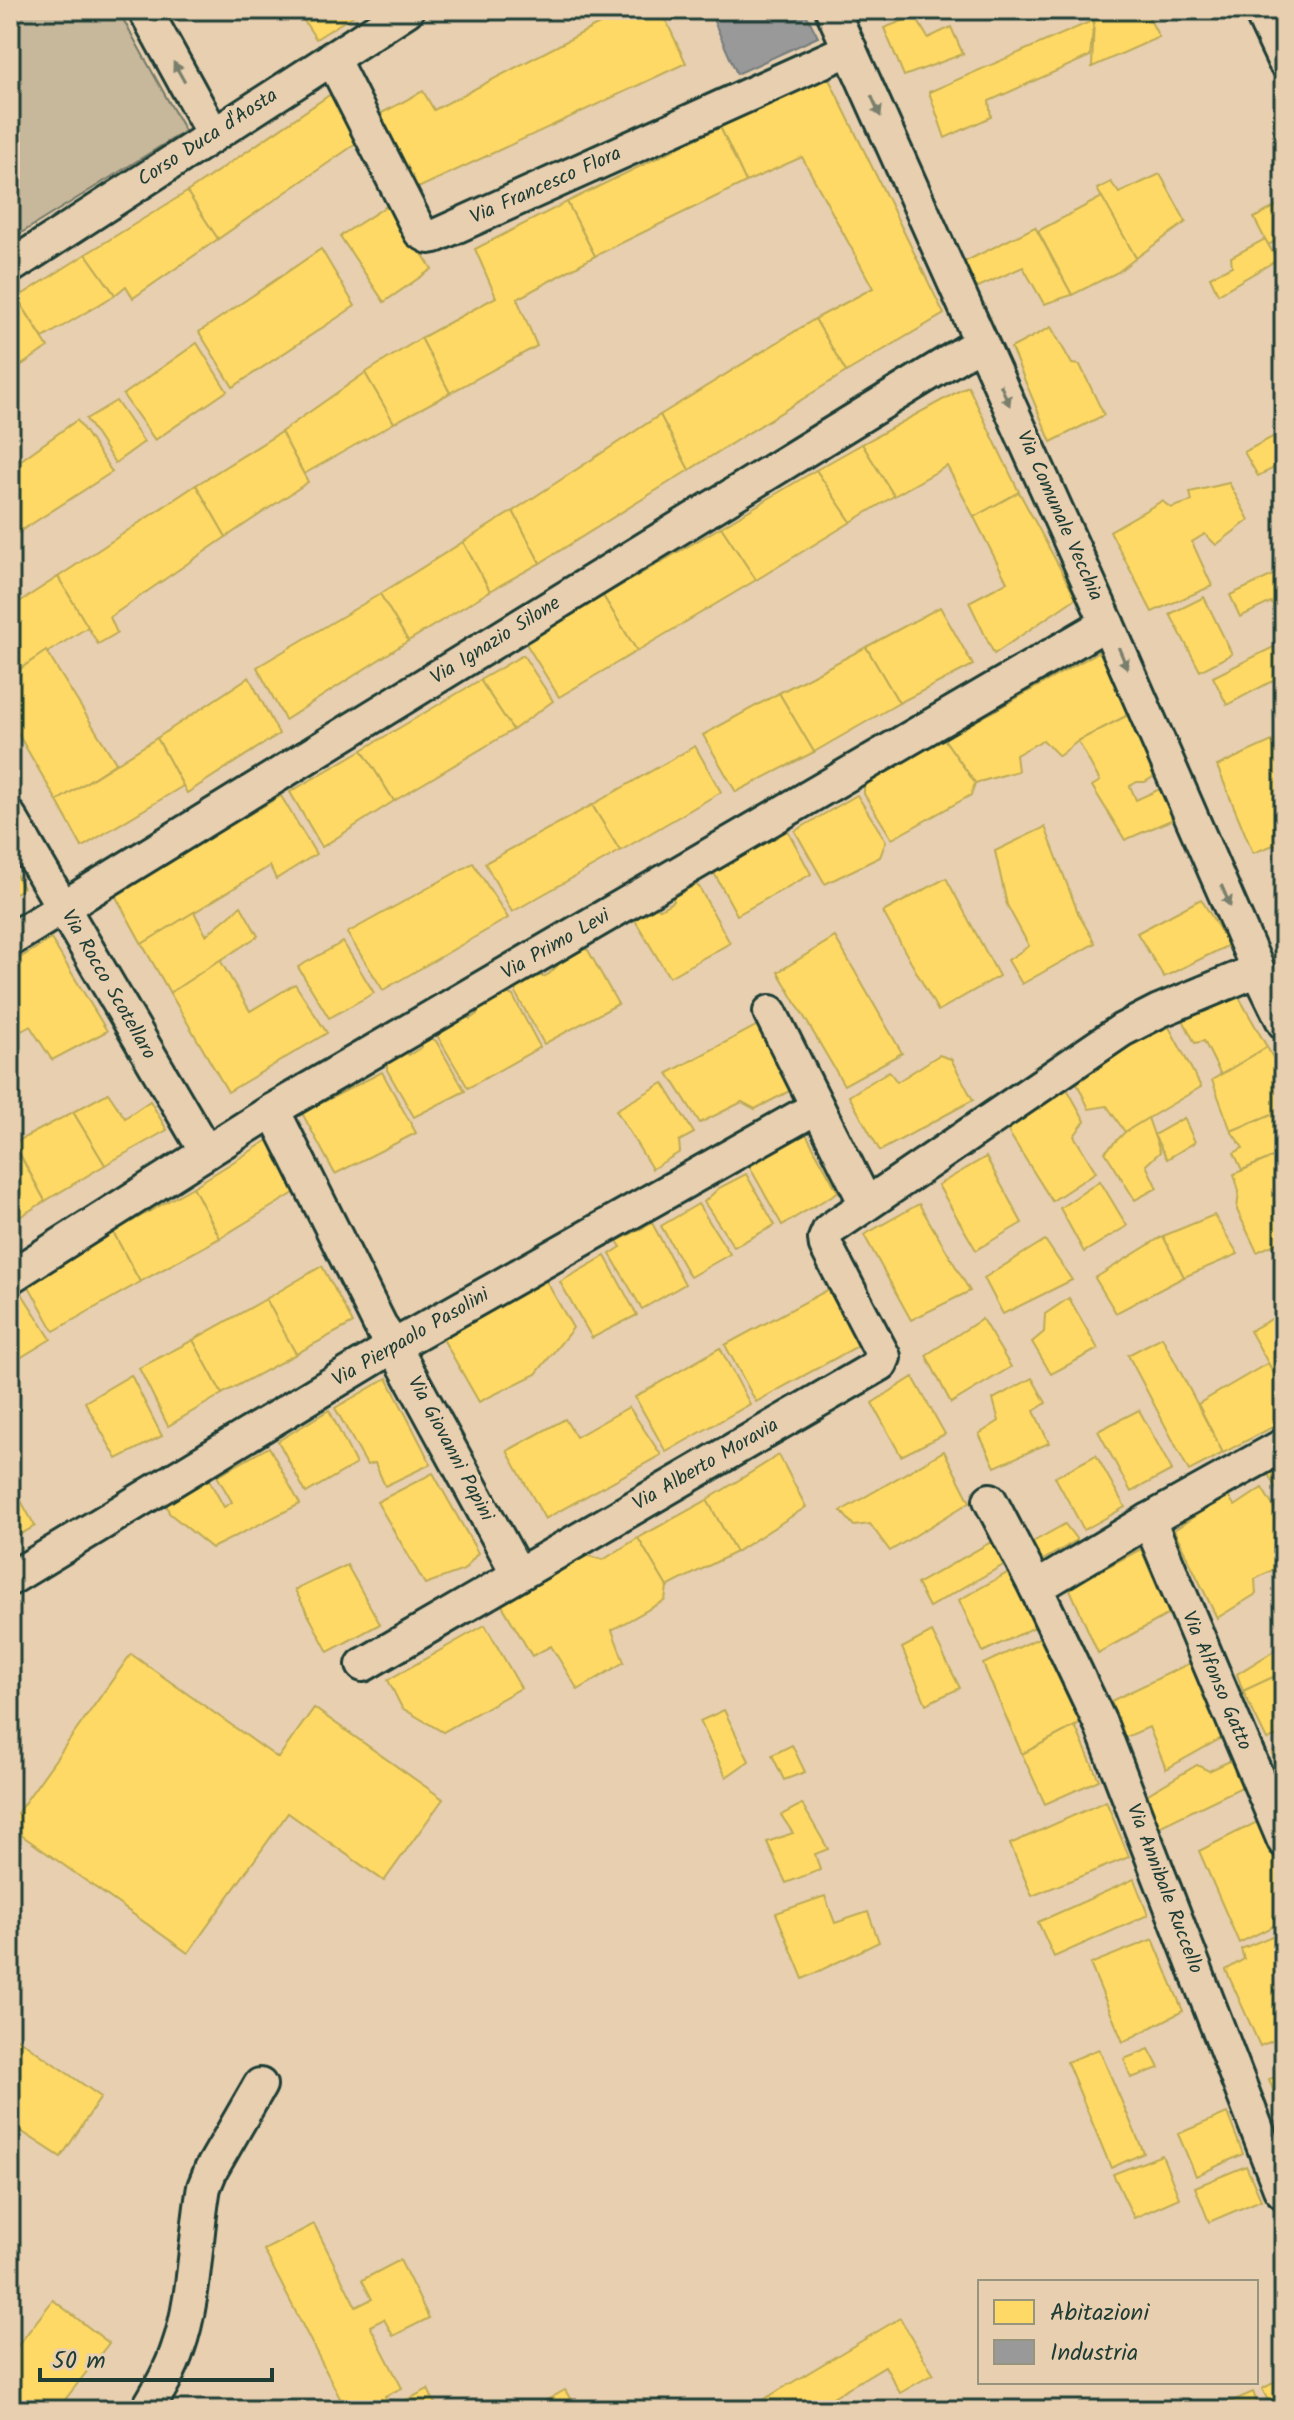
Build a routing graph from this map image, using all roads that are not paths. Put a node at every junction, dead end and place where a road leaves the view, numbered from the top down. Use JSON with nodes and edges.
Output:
{"nodes":[{"id":1,"x":145,"y":10,"type":"edge"},
{"id":2,"x":407,"y":10,"type":"edge"},
{"id":3,"x":832,"y":10,"type":"edge"},
{"id":4,"x":1260,"y":10,"type":"edge"},
{"id":5,"x":850,"y":49,"type":"junction"},
{"id":6,"x":332,"y":58,"type":"junction"},
{"id":7,"x":1284,"y":61,"type":"edge"},
{"id":8,"x":213,"y":134,"type":"junction"},
{"id":9,"x":10,"y":267,"type":"edge"},
{"id":10,"x":981,"y":342,"type":"junction"},
{"id":11,"x":1107,"y":623,"type":"junction"},
{"id":12,"x":10,"y":817,"type":"edge"},
{"id":13,"x":63,"y":907,"type":"junction"},
{"id":14,"x":10,"y":940,"type":"edge"},
{"id":15,"x":1258,"y":970,"type":"junction"},
{"id":16,"x":770,"y":1012,"type":"dead end"},
{"id":17,"x":1284,"y":1023,"type":"edge"},
{"id":18,"x":817,"y":1107,"type":"junction"},
{"id":19,"x":273,"y":1110,"type":"junction"},
{"id":20,"x":206,"y":1152,"type":"junction"},
{"id":21,"x":866,"y":1204,"type":"junction"},
{"id":22,"x":10,"y":1277,"type":"edge"},
{"id":23,"x":394,"y":1346,"type":"junction"},
{"id":24,"x":1284,"y":1445,"type":"edge"},
{"id":25,"x":990,"y":1500,"type":"dead end"},
{"id":26,"x":1149,"y":1520,"type":"junction"},
{"id":27,"x":518,"y":1574,"type":"junction"},
{"id":28,"x":10,"y":1579,"type":"edge"},
{"id":29,"x":1036,"y":1588,"type":"junction"},
{"id":30,"x":363,"y":1665,"type":"dead end"},
{"id":31,"x":1284,"y":1841,"type":"edge"},
{"id":32,"x":260,"y":2085,"type":"dead end"},
{"id":33,"x":1284,"y":2193,"type":"edge"},
{"id":34,"x":147,"y":2410,"type":"edge"}],
"edges":[{"from":8,"to":1,"type":"street","one_way":true},
{"from":2,"to":6,"type":"street","name":"Corso Duca d'Aosta"},
{"from":3,"to":5,"type":"street","name":"Via Comunale Vecchia"},
{"from":4,"to":7,"type":"street"},
{"from":5,"to":6,"type":"street","name":"Via Francesco Flora"},
{"from":5,"to":10,"type":"street","name":"Via Comunale Vecchia","one_way":true},
{"from":6,"to":8,"type":"street","name":"Corso Duca d'Aosta"},
{"from":8,"to":9,"type":"street","name":"Corso Duca d'Aosta"},
{"from":10,"to":11,"type":"street","name":"Via Comunale Vecchia","one_way":true},
{"from":10,"to":13,"type":"street","name":"Via Ignazio Silone"},
{"from":11,"to":15,"type":"street","name":"Via Comunale Vecchia","one_way":true},
{"from":11,"to":19,"type":"street","name":"Via Primo Levi"},
{"from":12,"to":13,"type":"street","name":"Via Rocco Scotellaro"},
{"from":13,"to":14,"type":"street","name":"Via Ignazio Silone"},
{"from":13,"to":20,"type":"street","name":"Via Rocco Scotellaro"},
{"from":15,"to":17,"type":"street","name":"Via Comunale Vecchia"},
{"from":15,"to":21,"type":"street","name":"Via Alberto Moravia"},
{"from":16,"to":18,"type":"street"},
{"from":18,"to":21,"type":"street"},
{"from":18,"to":23,"type":"street","name":"Via Pierpaolo Pasolini"},
{"from":19,"to":20,"type":"street","name":"Via Primo Levi"},
{"from":19,"to":23,"type":"street","name":"Via Giovanni Papini"},
{"from":20,"to":22,"type":"street","name":"Via Primo Levi"},
{"from":21,"to":27,"type":"street","name":"Via Alberto Moravia"},
{"from":23,"to":27,"type":"street","name":"Via Giovanni Papini"},
{"from":23,"to":28,"type":"street","name":"Via Pierpaolo Pasolini"},
{"from":24,"to":26,"type":"street"},
{"from":25,"to":29,"type":"street","name":"Via Annibale Ruccello"},
{"from":26,"to":29,"type":"street"},
{"from":26,"to":31,"type":"street","name":"Via Alfonso Gatto"},
{"from":27,"to":30,"type":"street","name":"Via Alberto Moravia"},
{"from":29,"to":33,"type":"street","name":"Via Annibale Ruccello"},
{"from":32,"to":34,"type":"street"}]}
